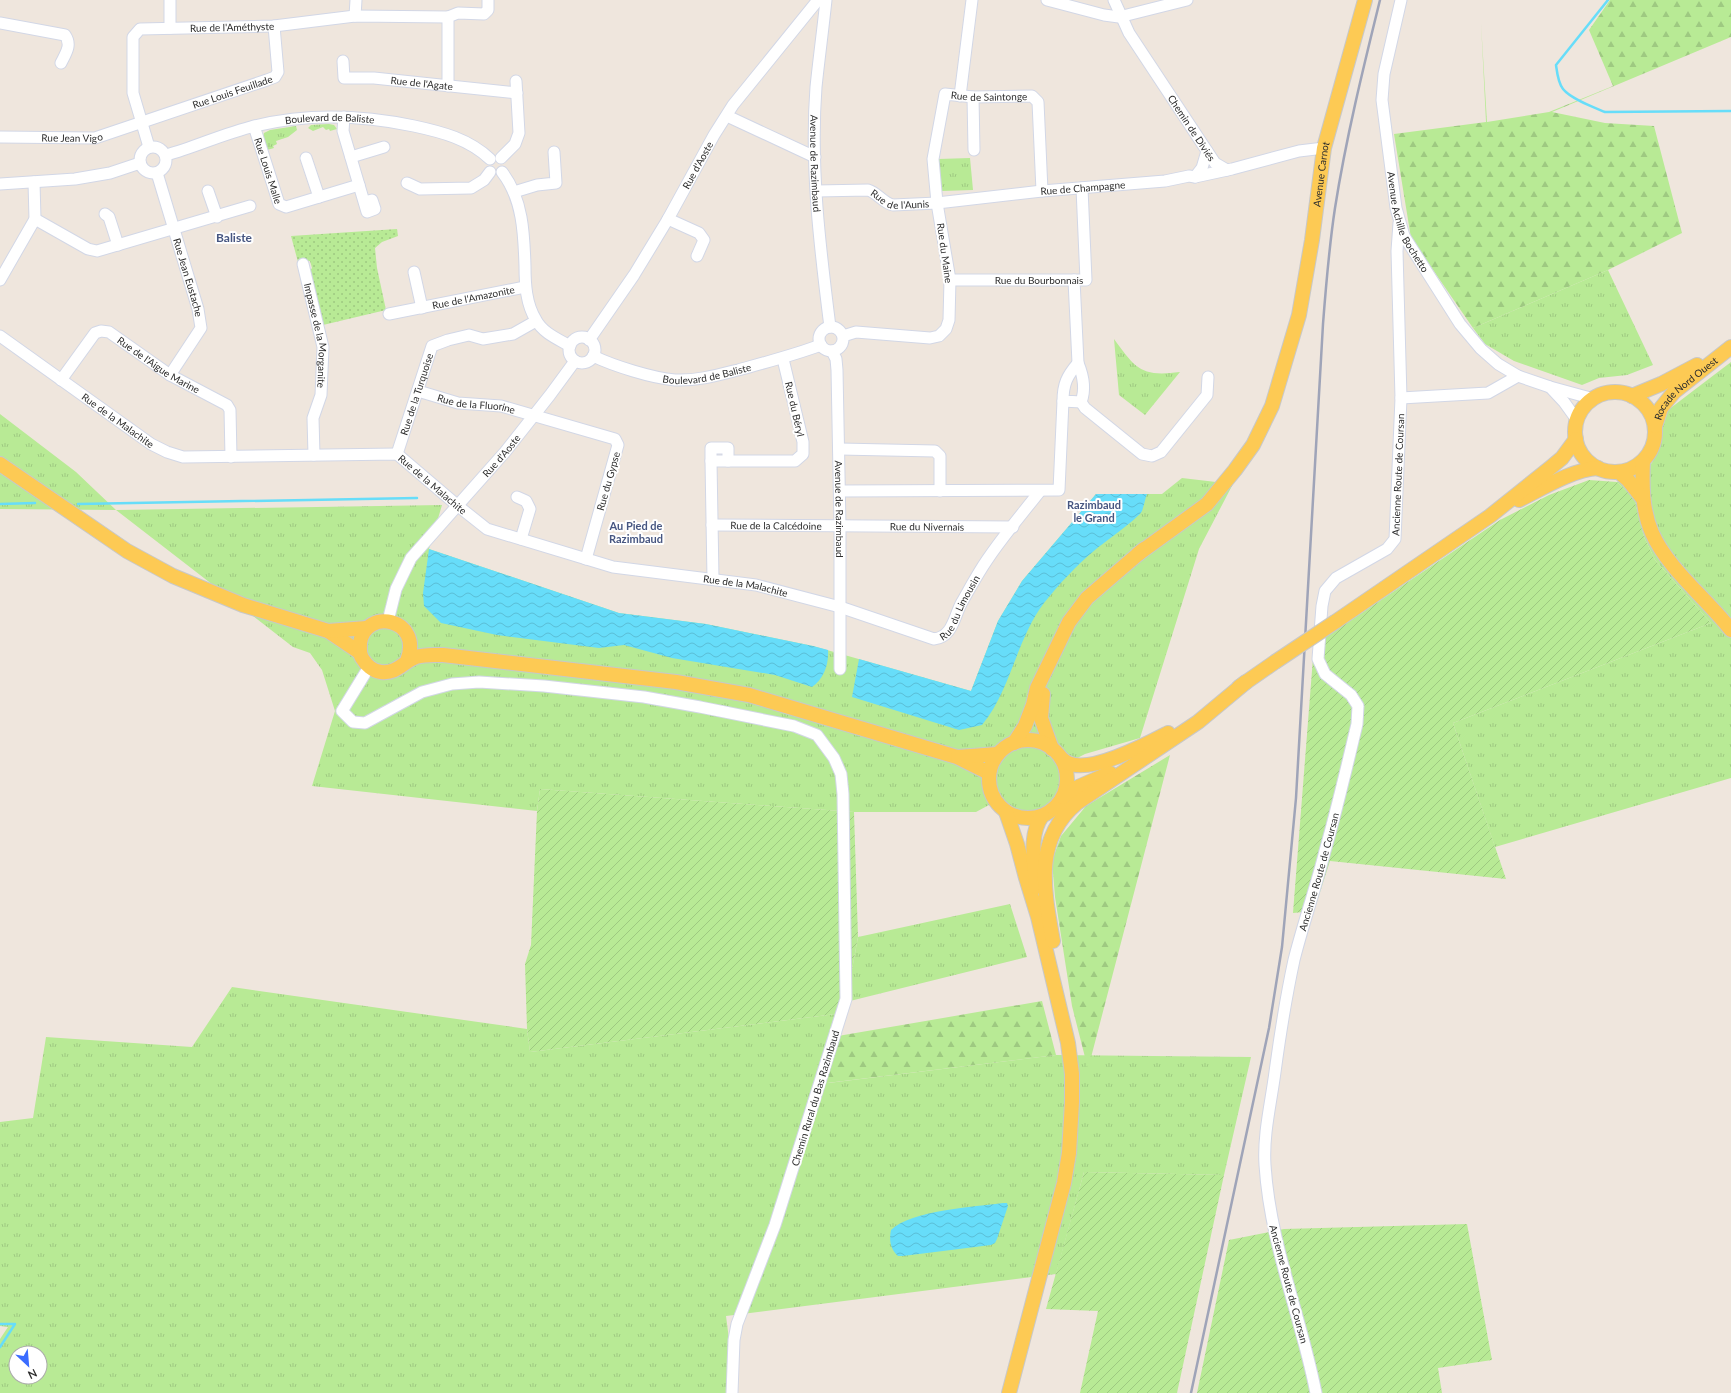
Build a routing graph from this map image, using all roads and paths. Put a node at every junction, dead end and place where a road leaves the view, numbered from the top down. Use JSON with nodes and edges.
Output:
{"nodes":[{"id":1,"x":170,"y":0,"type":"edge"},
{"id":2,"x":356,"y":0,"type":"edge"},
{"id":3,"x":488,"y":0,"type":"edge"},
{"id":4,"x":818,"y":0,"type":"edge"},
{"id":5,"x":826,"y":0,"type":"edge"},
{"id":6,"x":972,"y":0,"type":"edge"},
{"id":7,"x":1047,"y":0,"type":"edge"},
{"id":8,"x":1114,"y":0,"type":"edge"},
{"id":9,"x":1187,"y":0,"type":"edge"},
{"id":10,"x":1364,"y":0,"type":"edge"},
{"id":11,"x":1401,"y":0,"type":"edge"},
{"id":12,"x":355,"y":16,"type":"junction"},
{"id":13,"x":1121,"y":16,"type":"junction"},
{"id":14,"x":448,"y":18,"type":"junction"},
{"id":15,"x":0,"y":23,"type":"edge"},
{"id":16,"x":274,"y":26,"type":"junction"},
{"id":17,"x":170,"y":28,"type":"junction"},
{"id":18,"x":343,"y":61,"type":"dead end"},
{"id":19,"x":61,"y":63,"type":"dead end"},
{"id":20,"x":516,"y":81,"type":"dead end"},
{"id":21,"x":448,"y":86,"type":"junction"},
{"id":22,"x":517,"y":93,"type":"junction"},
{"id":23,"x":945,"y":94,"type":"joint"},
{"id":24,"x":960,"y":96,"type":"junction"},
{"id":25,"x":973,"y":97,"type":"junction"},
{"id":26,"x":727,"y":116,"type":"junction"},
{"id":27,"x":344,"y":117,"type":"junction"},
{"id":28,"x":142,"y":124,"type":"junction"},
{"id":29,"x":254,"y":126,"type":"junction"},
{"id":30,"x":0,"y":137,"type":"edge"},
{"id":31,"x":815,"y":145,"type":"junction"},
{"id":32,"x":149,"y":147,"type":"junction"},
{"id":33,"x":384,"y":147,"type":"dead end"},
{"id":34,"x":798,"y":148,"type":"junction"},
{"id":35,"x":1324,"y":148,"type":"junction"},
{"id":36,"x":974,"y":150,"type":"dead end"},
{"id":37,"x":1207,"y":151,"type":"junction"},
{"id":38,"x":554,"y":152,"type":"dead end"},
{"id":39,"x":166,"y":156,"type":"junction"},
{"id":40,"x":351,"y":157,"type":"junction"},
{"id":41,"x":815,"y":157,"type":"junction"},
{"id":42,"x":306,"y":158,"type":"dead end"},
{"id":43,"x":496,"y":159,"type":"junction"},
{"id":44,"x":140,"y":163,"type":"junction"},
{"id":45,"x":1227,"y":170,"type":"junction"},
{"id":46,"x":490,"y":172,"type":"junction"},
{"id":47,"x":502,"y":172,"type":"junction"},
{"id":48,"x":157,"y":173,"type":"junction"},
{"id":49,"x":1195,"y":177,"type":"junction"},
{"id":50,"x":34,"y":182,"type":"junction"},
{"id":51,"x":407,"y":183,"type":"dead end"},
{"id":52,"x":0,"y":184,"type":"edge"},
{"id":53,"x":359,"y":185,"type":"junction"},
{"id":54,"x":1082,"y":188,"type":"junction"},
{"id":55,"x":208,"y":191,"type":"dead end"},
{"id":56,"x":817,"y":191,"type":"junction"},
{"id":57,"x":1042,"y":191,"type":"junction"},
{"id":58,"x":514,"y":192,"type":"junction"},
{"id":59,"x":319,"y":197,"type":"junction"},
{"id":60,"x":364,"y":202,"type":"dead end"},
{"id":61,"x":937,"y":203,"type":"junction"},
{"id":62,"x":250,"y":206,"type":"dead end"},
{"id":63,"x":105,"y":214,"type":"dead end"},
{"id":64,"x":217,"y":217,"type":"junction"},
{"id":65,"x":35,"y":219,"type":"junction"},
{"id":66,"x":668,"y":219,"type":"junction"},
{"id":67,"x":1399,"y":223,"type":"junction"},
{"id":68,"x":174,"y":229,"type":"junction"},
{"id":69,"x":118,"y":245,"type":"junction"},
{"id":70,"x":697,"y":256,"type":"dead end"},
{"id":71,"x":303,"y":264,"type":"dead end"},
{"id":72,"x":414,"y":272,"type":"dead end"},
{"id":73,"x":0,"y":280,"type":"edge"},
{"id":74,"x":950,"y":280,"type":"junction"},
{"id":75,"x":1074,"y":280,"type":"junction"},
{"id":76,"x":526,"y":287,"type":"junction"},
{"id":77,"x":422,"y":308,"type":"junction"},
{"id":78,"x":389,"y":314,"type":"dead end"},
{"id":79,"x":536,"y":321,"type":"junction"},
{"id":80,"x":830,"y":327,"type":"junction"},
{"id":81,"x":0,"y":336,"type":"edge"},
{"id":82,"x":843,"y":336,"type":"junction"},
{"id":83,"x":589,"y":340,"type":"junction"},
{"id":84,"x":821,"y":345,"type":"junction"},
{"id":85,"x":570,"y":346,"type":"junction"},
{"id":86,"x":1726,"y":350,"type":"edge"},
{"id":87,"x":832,"y":351,"type":"junction"},
{"id":88,"x":593,"y":356,"type":"junction"},
{"id":89,"x":783,"y":359,"type":"junction"},
{"id":90,"x":575,"y":360,"type":"junction"},
{"id":91,"x":1078,"y":363,"type":"junction"},
{"id":92,"x":170,"y":375,"type":"junction"},
{"id":93,"x":1518,"y":376,"type":"junction"},
{"id":94,"x":1208,"y":378,"type":"dead end"},
{"id":95,"x":61,"y":380,"type":"junction"},
{"id":96,"x":1550,"y":387,"type":"junction"},
{"id":97,"x":418,"y":391,"type":"junction"},
{"id":98,"x":1632,"y":396,"type":"junction"},
{"id":99,"x":1401,"y":398,"type":"junction"},
{"id":100,"x":1594,"y":399,"type":"junction"},
{"id":101,"x":1063,"y":401,"type":"junction"},
{"id":102,"x":1081,"y":402,"type":"junction"},
{"id":103,"x":534,"y":415,"type":"junction"},
{"id":104,"x":1577,"y":420,"type":"junction"},
{"id":105,"x":1655,"y":426,"type":"junction"},
{"id":106,"x":1576,"y":439,"type":"junction"},
{"id":107,"x":840,"y":449,"type":"junction"},
{"id":108,"x":397,"y":454,"type":"junction"},
{"id":109,"x":314,"y":455,"type":"junction"},
{"id":110,"x":231,"y":457,"type":"junction"},
{"id":111,"x":1643,"y":461,"type":"junction"},
{"id":112,"x":0,"y":464,"type":"edge"},
{"id":113,"x":1598,"y":468,"type":"junction"},
{"id":114,"x":1619,"y":472,"type":"junction"},
{"id":115,"x":840,"y":491,"type":"junction"},
{"id":116,"x":940,"y":491,"type":"junction"},
{"id":117,"x":1040,"y":492,"type":"junction"},
{"id":118,"x":518,"y":497,"type":"dead end"},
{"id":119,"x":1643,"y":499,"type":"junction"},
{"id":120,"x":458,"y":506,"type":"junction"},
{"id":121,"x":1490,"y":516,"type":"junction"},
{"id":122,"x":712,"y":525,"type":"junction"},
{"id":123,"x":840,"y":526,"type":"junction"},
{"id":124,"x":1012,"y":527,"type":"junction"},
{"id":125,"x":521,"y":539,"type":"junction"},
{"id":126,"x":586,"y":559,"type":"junction"},
{"id":127,"x":713,"y":578,"type":"junction"},
{"id":128,"x":840,"y":607,"type":"junction"},
{"id":129,"x":388,"y":621,"type":"junction"},
{"id":130,"x":367,"y":628,"type":"junction"},
{"id":131,"x":1731,"y":630,"type":"edge"},
{"id":132,"x":328,"y":631,"type":"junction"},
{"id":133,"x":407,"y":632,"type":"junction"},
{"id":134,"x":359,"y":652,"type":"junction"},
{"id":135,"x":443,"y":655,"type":"junction"},
{"id":136,"x":407,"y":661,"type":"junction"},
{"id":137,"x":1048,"y":664,"type":"junction"},
{"id":138,"x":370,"y":667,"type":"junction"},
{"id":139,"x":840,"y":669,"type":"dead end"},
{"id":140,"x":1246,"y":682,"type":"junction"},
{"id":141,"x":1184,"y":725,"type":"junction"},
{"id":142,"x":1014,"y":743,"type":"junction"},
{"id":143,"x":1057,"y":753,"type":"junction"},
{"id":144,"x":998,"y":754,"type":"junction"},
{"id":145,"x":957,"y":757,"type":"junction"},
{"id":146,"x":989,"y":773,"type":"junction"},
{"id":147,"x":1063,"y":797,"type":"junction"},
{"id":148,"x":1006,"y":812,"type":"junction"},
{"id":149,"x":1042,"y":816,"type":"junction"},
{"id":150,"x":1038,"y":917,"type":"junction"},
{"id":151,"x":1062,"y":1018,"type":"junction"},
{"id":152,"x":732,"y":1393,"type":"edge"},
{"id":153,"x":1009,"y":1393,"type":"edge"},
{"id":154,"x":1316,"y":1393,"type":"edge"}],
"edges":[{"from":1,"to":17,"type":"street"},
{"from":2,"to":12,"type":"street"},
{"from":3,"to":14,"type":"street","name":"Rue de l'Améthyste"},
{"from":4,"to":26,"type":"street","name":"Rue d'Aoste"},
{"from":5,"to":31,"type":"street","name":"Avenue de Razimbaud"},
{"from":6,"to":24,"type":"street"},
{"from":7,"to":13,"type":"street"},
{"from":8,"to":13,"type":"street"},
{"from":9,"to":13,"type":"street"},
{"from":10,"to":35,"type":"main road","name":"Avenue Carnot"},
{"from":11,"to":67,"type":"street","name":"Avenue Achille Bochetto"},
{"from":12,"to":14,"type":"street","name":"Rue de l'Améthyste"},
{"from":12,"to":16,"type":"street","name":"Rue de l'Améthyste"},
{"from":13,"to":37,"type":"street","name":"Chemin de Diviés"},
{"from":14,"to":21,"type":"street"},
{"from":15,"to":19,"type":"street"},
{"from":16,"to":17,"type":"street","name":"Rue de l'Améthyste"},
{"from":16,"to":28,"type":"street","name":"Rue Louis Feuillade"},
{"from":17,"to":28,"type":"street","name":"Rue de l'Améthyste"},
{"from":18,"to":21,"type":"street","name":"Rue de l'Agate"},
{"from":20,"to":22,"type":"street"},
{"from":21,"to":22,"type":"street","name":"Rue de l'Agate"},
{"from":22,"to":43,"type":"street"},
{"from":23,"to":24,"type":"street","name":"Rue de Saintonge"},
{"from":23,"to":61,"type":"street","name":"Rue du Maine"},
{"from":24,"to":25,"type":"street","name":"Rue de Saintonge"},
{"from":25,"to":36,"type":"street"},
{"from":25,"to":57,"type":"street","name":"Rue de Saintonge"},
{"from":26,"to":34,"type":"street"},
{"from":26,"to":66,"type":"street","name":"Rue d'Aoste"},
{"from":27,"to":29,"type":"street","name":"Boulevard de Baliste"},
{"from":27,"to":40,"type":"street"},
{"from":27,"to":43,"type":"street","name":"Boulevard de Baliste"},
{"from":28,"to":30,"type":"street","name":"Rue Jean Vigo"},
{"from":28,"to":32,"type":"street","name":"Rue de l'Améthyste"},
{"from":29,"to":39,"type":"street","name":"Boulevard de Baliste"},
{"from":29,"to":59,"type":"street","name":"Rue Louis Malle"},
{"from":31,"to":34,"type":"street"},
{"from":31,"to":41,"type":"street","name":"Avenue de Razimbaud"},
{"from":32,"to":39,"type":"street"},
{"from":32,"to":44,"type":"street"},
{"from":33,"to":40,"type":"street"},
{"from":34,"to":41,"type":"street"},
{"from":35,"to":45,"type":"street"},
{"from":35,"to":137,"type":"main road","name":"Avenue Carnot"},
{"from":37,"to":45,"type":"street","name":"Chemin de Diviés"},
{"from":37,"to":49,"type":"street"},
{"from":38,"to":58,"type":"street"},
{"from":39,"to":48,"type":"street"},
{"from":40,"to":53,"type":"street"},
{"from":41,"to":56,"type":"street","name":"Avenue de Razimbaud"},
{"from":42,"to":59,"type":"street"},
{"from":43,"to":46,"type":"street"},
{"from":43,"to":47,"type":"street"},
{"from":44,"to":48,"type":"street"},
{"from":44,"to":50,"type":"street"},
{"from":45,"to":49,"type":"street","name":"Rue de Champagne"},
{"from":46,"to":47,"type":"street"},
{"from":46,"to":51,"type":"street"},
{"from":47,"to":58,"type":"street"},
{"from":48,"to":68,"type":"street","name":"Rue Jean Eustache"},
{"from":49,"to":54,"type":"street","name":"Rue de Champagne"},
{"from":50,"to":52,"type":"street"},
{"from":50,"to":65,"type":"street"},
{"from":53,"to":59,"type":"street","name":"Rue Louis Malle"},
{"from":53,"to":60,"type":"street"},
{"from":54,"to":57,"type":"street","name":"Rue de Champagne"},
{"from":54,"to":75,"type":"street","name":"Rue du Bourbonnais"},
{"from":55,"to":64,"type":"street"},
{"from":56,"to":61,"type":"street","name":"Rue de l'Aunis"},
{"from":56,"to":80,"type":"street","name":"Avenue de Razimbaud"},
{"from":57,"to":61,"type":"street","name":"Rue de Champagne"},
{"from":58,"to":76,"type":"street"},
{"from":61,"to":74,"type":"street","name":"Rue du Maine"},
{"from":62,"to":64,"type":"street"},
{"from":63,"to":69,"type":"street"},
{"from":64,"to":68,"type":"street"},
{"from":65,"to":69,"type":"street"},
{"from":65,"to":73,"type":"street"},
{"from":66,"to":70,"type":"street"},
{"from":66,"to":83,"type":"street","name":"Rue d'Aoste"},
{"from":67,"to":93,"type":"street","name":"Avenue Achille Bochetto"},
{"from":67,"to":99,"type":"street","name":"Ancienne Route de Coursan"},
{"from":68,"to":69,"type":"street"},
{"from":68,"to":92,"type":"street","name":"Rue Jean Eustache"},
{"from":71,"to":109,"type":"street","name":"Impasse de la Morganite"},
{"from":72,"to":77,"type":"street","name":"Rue de l'Amazonite"},
{"from":74,"to":75,"type":"street","name":"Rue du Bourbonnais"},
{"from":74,"to":82,"type":"street","name":"Rue du Maine"},
{"from":75,"to":91,"type":"street"},
{"from":76,"to":77,"type":"street","name":"Rue de l'Amazonite"},
{"from":76,"to":79,"type":"street"},
{"from":77,"to":78,"type":"street","name":"Rue de l'Amazonite"},
{"from":79,"to":85,"type":"street"},
{"from":79,"to":97,"type":"street","name":"Rue de la Turquoise"},
{"from":80,"to":82,"type":"street"},
{"from":80,"to":84,"type":"street"},
{"from":81,"to":95,"type":"street","name":"Rue de la Malachite"},
{"from":82,"to":87,"type":"street"},
{"from":83,"to":85,"type":"street"},
{"from":83,"to":88,"type":"street"},
{"from":84,"to":87,"type":"street"},
{"from":84,"to":89,"type":"street","name":"Boulevard de Baliste"},
{"from":85,"to":90,"type":"street"},
{"from":86,"to":98,"type":"main road","name":"Rocade Nord Ouest"},
{"from":86,"to":105,"type":"main road","name":"Rocade Nord Ouest"},
{"from":87,"to":107,"type":"street","name":"Avenue de Razimbaud"},
{"from":88,"to":89,"type":"street","name":"Boulevard de Baliste"},
{"from":88,"to":90,"type":"street"},
{"from":89,"to":122,"type":"street","name":"Rue du Béryl"},
{"from":90,"to":103,"type":"street","name":"Rue d'Aoste"},
{"from":91,"to":101,"type":"street"},
{"from":91,"to":102,"type":"street"},
{"from":92,"to":95,"type":"street","name":"Rue de l'Aigue Marine"},
{"from":92,"to":110,"type":"street","name":"Rue de l'Aigue Marine"},
{"from":93,"to":96,"type":"street","name":"Avenue Achille Bochetto"},
{"from":93,"to":99,"type":"street"},
{"from":94,"to":102,"type":"street"},
{"from":95,"to":110,"type":"street","name":"Rue de la Malachite"},
{"from":96,"to":100,"type":"street","name":"Avenue Achille Bochetto"},
{"from":96,"to":104,"type":"street"},
{"from":97,"to":103,"type":"street","name":"Rue de la Fluorine"},
{"from":97,"to":108,"type":"street","name":"Rue de la Turquoise"},
{"from":98,"to":100,"type":"main road"},
{"from":98,"to":105,"type":"main road"},
{"from":99,"to":154,"type":"street","name":"Ancienne Route de Coursan"},
{"from":100,"to":104,"type":"main road"},
{"from":101,"to":102,"type":"street"},
{"from":101,"to":117,"type":"street"},
{"from":103,"to":120,"type":"street","name":"Rue d'Aoste"},
{"from":103,"to":126,"type":"street","name":"Rue du Gypse"},
{"from":104,"to":106,"type":"main road"},
{"from":105,"to":111,"type":"main road"},
{"from":106,"to":113,"type":"main road"},
{"from":106,"to":121,"type":"main road"},
{"from":107,"to":115,"type":"street","name":"Avenue de Razimbaud"},
{"from":107,"to":116,"type":"street"},
{"from":108,"to":109,"type":"street","name":"Rue de la Malachite"},
{"from":108,"to":120,"type":"street","name":"Rue de la Malachite"},
{"from":109,"to":110,"type":"street","name":"Rue de la Malachite"},
{"from":111,"to":114,"type":"main road"},
{"from":111,"to":119,"type":"main road"},
{"from":112,"to":132,"type":"main road"},
{"from":113,"to":114,"type":"main road"},
{"from":113,"to":121,"type":"main road"},
{"from":114,"to":119,"type":"main road"},
{"from":115,"to":116,"type":"street"},
{"from":115,"to":123,"type":"street","name":"Avenue de Razimbaud"},
{"from":116,"to":117,"type":"street"},
{"from":117,"to":124,"type":"street","name":"Rue du Limousin"},
{"from":118,"to":125,"type":"street"},
{"from":119,"to":131,"type":"main road"},
{"from":120,"to":125,"type":"street","name":"Rue de la Malachite"},
{"from":120,"to":129,"type":"street","name":"Rue d'Aoste"},
{"from":121,"to":140,"type":"main road","bridge":true},
{"from":122,"to":123,"type":"street","name":"Rue de la Calcédoine"},
{"from":122,"to":127,"type":"street","name":"Rue du Béryl"},
{"from":123,"to":124,"type":"street","name":"Rue du Nivernais"},
{"from":123,"to":128,"type":"street","name":"Avenue de Razimbaud"},
{"from":124,"to":128,"type":"street","name":"Rue du Limousin"},
{"from":125,"to":126,"type":"street","name":"Rue de la Malachite"},
{"from":126,"to":127,"type":"street","name":"Rue de la Malachite"},
{"from":127,"to":128,"type":"street","name":"Rue de la Malachite"},
{"from":128,"to":139,"type":"street","name":"Avenue de Razimbaud"},
{"from":129,"to":130,"type":"main road"},
{"from":129,"to":133,"type":"main road"},
{"from":130,"to":132,"type":"main road"},
{"from":130,"to":134,"type":"main road"},
{"from":132,"to":134,"type":"main road"},
{"from":133,"to":135,"type":"main road"},
{"from":133,"to":136,"type":"main road"},
{"from":134,"to":138,"type":"main road"},
{"from":135,"to":136,"type":"main road"},
{"from":135,"to":145,"type":"main road"},
{"from":136,"to":138,"type":"main road"},
{"from":137,"to":142,"type":"main road"},
{"from":137,"to":143,"type":"main road"},
{"from":138,"to":152,"type":"street","name":"Chemin Rural du Bas Razimbaud"},
{"from":140,"to":141,"type":"main road"},
{"from":140,"to":151,"type":"main road"},
{"from":141,"to":143,"type":"main road"},
{"from":141,"to":147,"type":"main road"},
{"from":142,"to":143,"type":"main road"},
{"from":142,"to":144,"type":"main road"},
{"from":143,"to":147,"type":"main road"},
{"from":144,"to":145,"type":"main road"},
{"from":144,"to":146,"type":"main road"},
{"from":145,"to":146,"type":"main road"},
{"from":146,"to":148,"type":"main road"},
{"from":147,"to":149,"type":"main road"},
{"from":148,"to":149,"type":"main road"},
{"from":148,"to":150,"type":"main road"},
{"from":149,"to":150,"type":"main road"},
{"from":150,"to":151,"type":"main road"},
{"from":151,"to":153,"type":"main road"}]}
